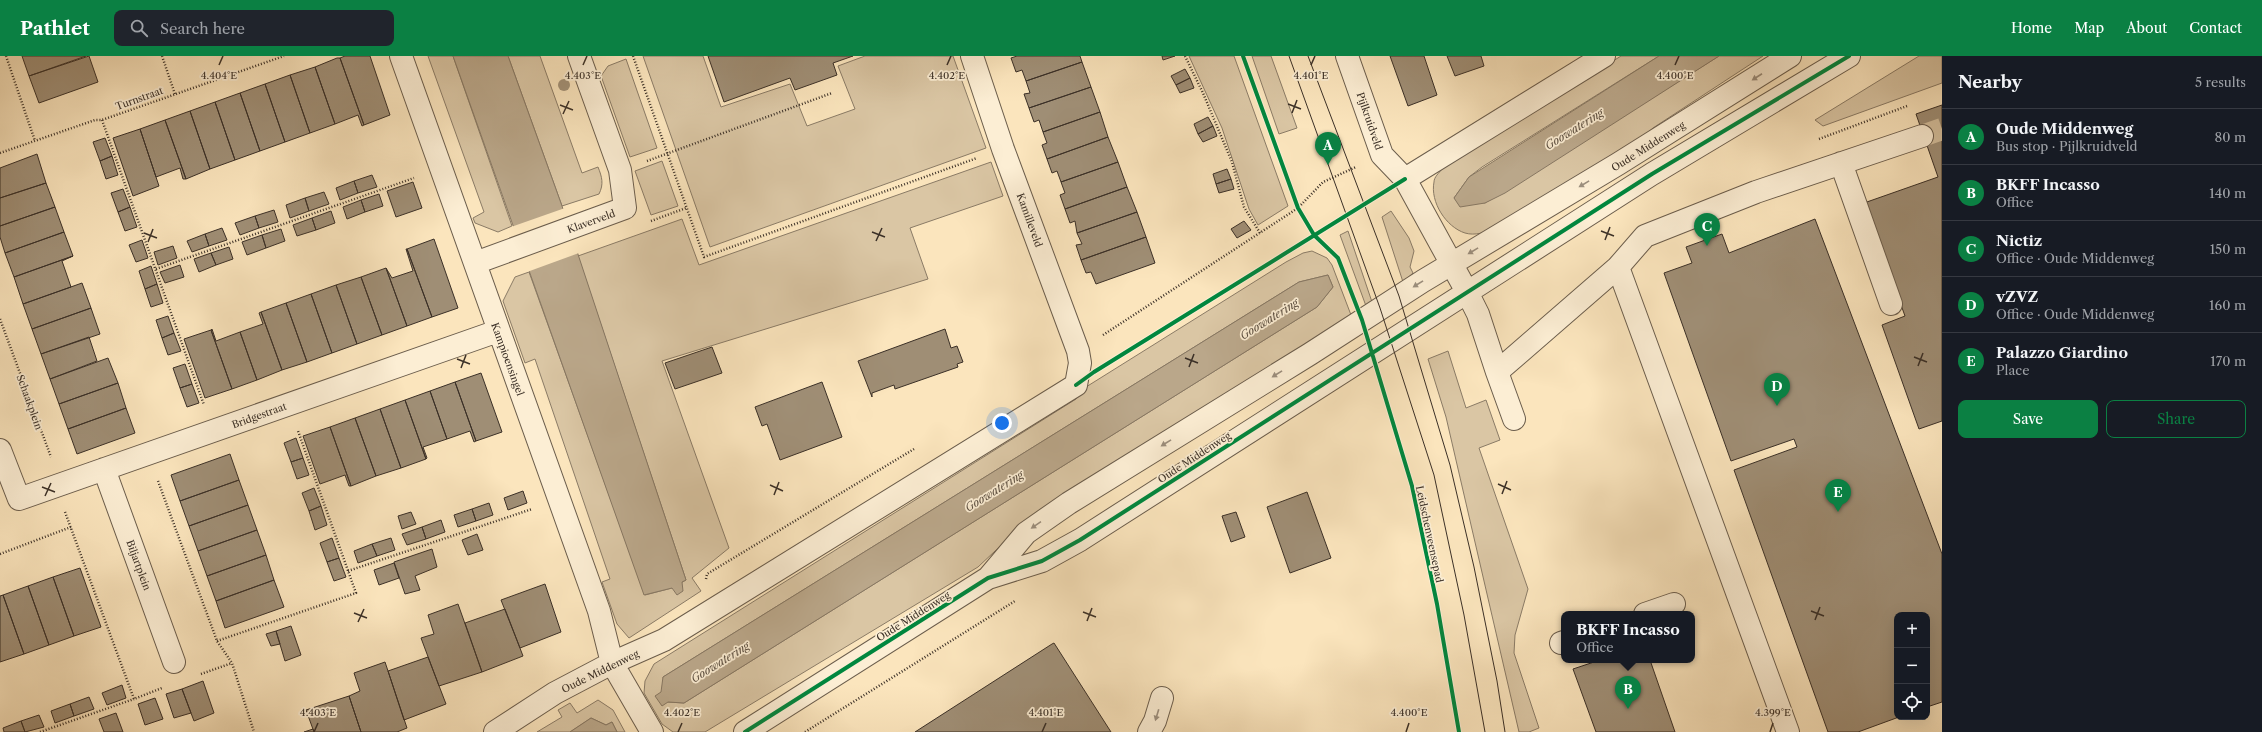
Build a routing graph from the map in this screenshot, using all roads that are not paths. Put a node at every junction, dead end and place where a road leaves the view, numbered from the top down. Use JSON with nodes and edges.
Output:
{"nodes":[{"id":1,"x":401,"y":56,"type":"edge"},
{"id":2,"x":580,"y":56,"type":"edge"},
{"id":3,"x":972,"y":56,"type":"edge"},
{"id":4,"x":1347,"y":56,"type":"edge"},
{"id":5,"x":1604,"y":56,"type":"edge"},
{"id":6,"x":1790,"y":56,"type":"edge"},
{"id":7,"x":1849,"y":56,"type":"edge"},
{"id":8,"x":1922,"y":136,"type":"tunnel mouth"},
{"id":9,"x":1841,"y":163,"type":"junction"},
{"id":10,"x":1405,"y":179,"type":"junction"},
{"id":11,"x":475,"y":263,"type":"junction"},
{"id":12,"x":1451,"y":264,"type":"junction"},
{"id":13,"x":1618,"y":267,"type":"junction"},
{"id":14,"x":1467,"y":292,"type":"junction"},
{"id":15,"x":1891,"y":304,"type":"dead end"},
{"id":16,"x":498,"y":331,"type":"junction"},
{"id":17,"x":1497,"y":372,"type":"junction"},
{"id":18,"x":1076,"y":385,"type":"joint"},
{"id":19,"x":1514,"y":419,"type":"dead end"},
{"id":20,"x":0,"y":450,"type":"edge"},
{"id":21,"x":104,"y":469,"type":"junction"},
{"id":22,"x":988,"y":578,"type":"junction"},
{"id":23,"x":1674,"y":604,"type":"dead end"},
{"id":24,"x":1654,"y":611,"type":"edge"},
{"id":25,"x":174,"y":662,"type":"dead end"},
{"id":26,"x":612,"y":663,"type":"junction"},
{"id":27,"x":1162,"y":698,"type":"dead end"},
{"id":28,"x":495,"y":732,"type":"edge"},
{"id":29,"x":652,"y":732,"type":"edge"},
{"id":30,"x":746,"y":732,"type":"edge"},
{"id":31,"x":1149,"y":732,"type":"edge"},
{"id":32,"x":1788,"y":732,"type":"edge"}],
"edges":[{"from":1,"to":11,"type":"street","name":"Kampioensingel"},
{"from":2,"to":11,"type":"street","name":"Klaverveld"},
{"from":3,"to":18,"type":"street","name":"Kamilleveld"},
{"from":4,"to":10,"type":"street","name":"Pijlkruidveld"},
{"from":5,"to":10,"type":"street"},
{"from":6,"to":12,"type":"street","name":"Oude Middenweg","one_way":true},
{"from":7,"to":14,"type":"street","name":"Oude Middenweg"},
{"from":8,"to":9,"type":"street"},
{"from":9,"to":13,"type":"street"},
{"from":9,"to":15,"type":"street"},
{"from":10,"to":12,"type":"street","name":"Pijlkruidveld"},
{"from":11,"to":16,"type":"street","name":"Kampioensingel"},
{"from":12,"to":14,"type":"street","name":"Pijlkruidveld"},
{"from":12,"to":22,"type":"street","name":"Oude Middenweg","one_way":true},
{"from":13,"to":17,"type":"street"},
{"from":13,"to":32,"type":"street"},
{"from":14,"to":17,"type":"street","name":"Pijlkruidveld"},
{"from":14,"to":22,"type":"street","name":"Oude Middenweg"},
{"from":16,"to":21,"type":"street","name":"Bridgestraat"},
{"from":16,"to":26,"type":"street","name":"Kampioensingel"},
{"from":17,"to":19,"type":"street","name":"Pijlkruidveld"},
{"from":18,"to":26,"type":"street","name":"Oude Middenweg"},
{"from":20,"to":21,"type":"street","name":"Bridgestraat"},
{"from":21,"to":25,"type":"street","name":"Biljartplein"},
{"from":22,"to":30,"type":"street","name":"Oude Middenweg"},
{"from":23,"to":24,"type":"street"},
{"from":26,"to":28,"type":"street","name":"Oude Middenweg"},
{"from":26,"to":29,"type":"street","name":"Kampioensingel"},
{"from":27,"to":31,"type":"street","one_way":true}]}
